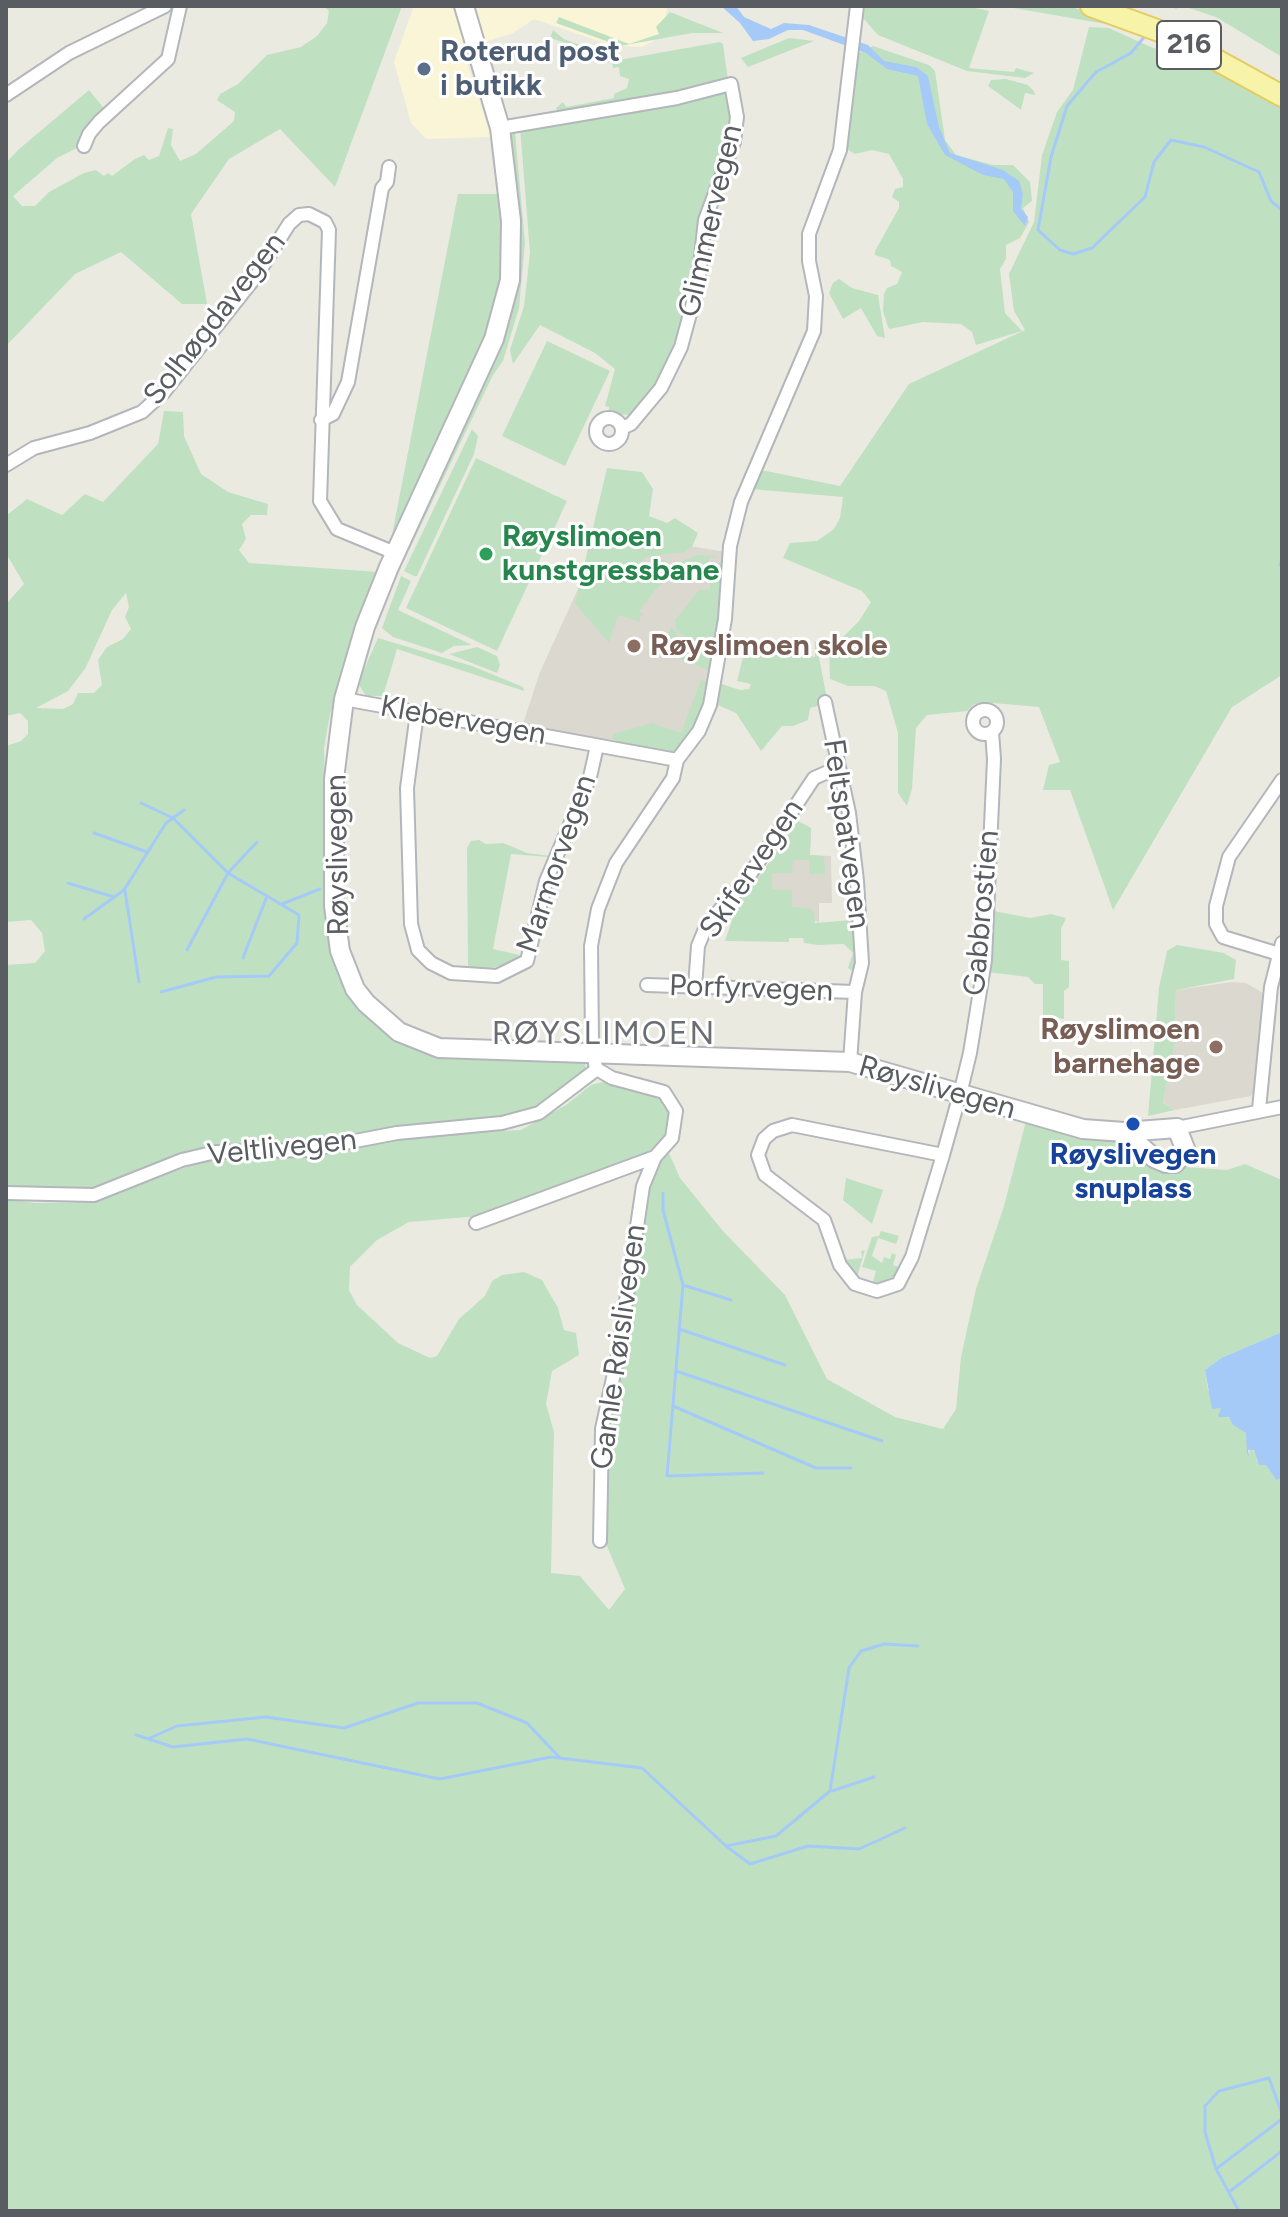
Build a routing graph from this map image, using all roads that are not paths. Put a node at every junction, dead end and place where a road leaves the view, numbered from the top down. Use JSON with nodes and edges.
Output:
{"nodes":[{"id":1,"x":165,"y":6,"type":"edge"},
{"id":2,"x":180,"y":6,"type":"edge"},
{"id":3,"x":464,"y":6,"type":"edge"},
{"id":4,"x":857,"y":6,"type":"edge"},
{"id":5,"x":1091,"y":6,"type":"edge"},
{"id":6,"x":7,"y":93,"type":"edge"},
{"id":7,"x":1282,"y":96,"type":"edge"},
{"id":8,"x":500,"y":128,"type":"junction"},
{"id":9,"x":84,"y":146,"type":"dead end"},
{"id":10,"x":389,"y":167,"type":"dead end"},
{"id":11,"x":321,"y":420,"type":"junction"},
{"id":12,"x":622,"y":428,"type":"dead end"},
{"id":13,"x":6,"y":465,"type":"edge"},
{"id":14,"x":395,"y":553,"type":"junction"},
{"id":15,"x":344,"y":699,"type":"junction"},
{"id":16,"x":825,"y":702,"type":"dead end"},
{"id":17,"x":417,"y":713,"type":"junction"},
{"id":18,"x":992,"y":732,"type":"dead end"},
{"id":19,"x":597,"y":746,"type":"junction"},
{"id":20,"x":677,"y":760,"type":"junction"},
{"id":21,"x":837,"y":768,"type":"junction"},
{"id":22,"x":1282,"y":780,"type":"edge"},
{"id":23,"x":1280,"y":948,"type":"edge"},
{"id":24,"x":647,"y":985,"type":"dead end"},
{"id":25,"x":695,"y":987,"type":"junction"},
{"id":26,"x":855,"y":992,"type":"junction"},
{"id":27,"x":594,"y":1055,"type":"junction"},
{"id":28,"x":850,"y":1062,"type":"junction"},
{"id":29,"x":960,"y":1094,"type":"junction"},
{"id":30,"x":1282,"y":1107,"type":"edge"},
{"id":31,"x":1259,"y":1109,"type":"junction"},
{"id":32,"x":1177,"y":1128,"type":"junction"},
{"id":33,"x":1124,"y":1132,"type":"junction"},
{"id":34,"x":943,"y":1155,"type":"junction"},
{"id":35,"x":655,"y":1157,"type":"junction"},
{"id":36,"x":6,"y":1193,"type":"edge"},
{"id":37,"x":476,"y":1223,"type":"dead end"},
{"id":38,"x":600,"y":1541,"type":"dead end"}],
"edges":[{"from":1,"to":6,"type":"street"},
{"from":2,"to":9,"type":"street"},
{"from":3,"to":8,"type":"street","name":"Røyslivegen"},
{"from":4,"to":20,"type":"street"},
{"from":5,"to":7,"type":"main road","number":"216"},
{"from":8,"to":12,"type":"street","name":"Glimmervegen"},
{"from":8,"to":14,"type":"street","name":"Røyslivegen"},
{"from":10,"to":11,"type":"street"},
{"from":11,"to":13,"type":"street","name":"Solhøgdavegen"},
{"from":11,"to":14,"type":"street","name":"Solhøgdavegen"},
{"from":14,"to":15,"type":"street","name":"Røyslivegen"},
{"from":15,"to":17,"type":"street","name":"Klebervegen"},
{"from":15,"to":27,"type":"street","name":"Røyslivegen"},
{"from":16,"to":21,"type":"street","name":"Feltspatvegen"},
{"from":17,"to":19,"type":"street","name":"Klebervegen"},
{"from":17,"to":19,"type":"street","name":"Marmorvegen"},
{"from":18,"to":29,"type":"street","name":"Gabbrostien"},
{"from":19,"to":20,"type":"street","name":"Klebervegen"},
{"from":20,"to":27,"type":"street"},
{"from":21,"to":25,"type":"street","name":"Skifervegen"},
{"from":21,"to":26,"type":"street","name":"Feltspatvegen"},
{"from":22,"to":23,"type":"street"},
{"from":23,"to":31,"type":"street"},
{"from":24,"to":25,"type":"street","name":"Porfyrvegen"},
{"from":25,"to":26,"type":"street","name":"Porfyrvegen"},
{"from":26,"to":28,"type":"street","name":"Feltspatvegen"},
{"from":27,"to":28,"type":"street","name":"Røyslivegen"},
{"from":27,"to":35,"type":"street","name":"Gamle Røislivegen"},
{"from":27,"to":36,"type":"street","name":"Veltlivegen"},
{"from":28,"to":29,"type":"street","name":"Røyslivegen"},
{"from":29,"to":33,"type":"street","name":"Røyslivegen"},
{"from":29,"to":34,"type":"street","name":"Gabbrostien"},
{"from":30,"to":31,"type":"street"},
{"from":31,"to":32,"type":"street"},
{"from":32,"to":33,"type":"street","name":"Røyslivegen"},
{"from":32,"to":33,"type":"street"},
{"from":34,"to":34,"type":"street","name":"Gabbrostien"},
{"from":35,"to":37,"type":"street"},
{"from":35,"to":38,"type":"street","name":"Gamle Røislivegen"}]}
